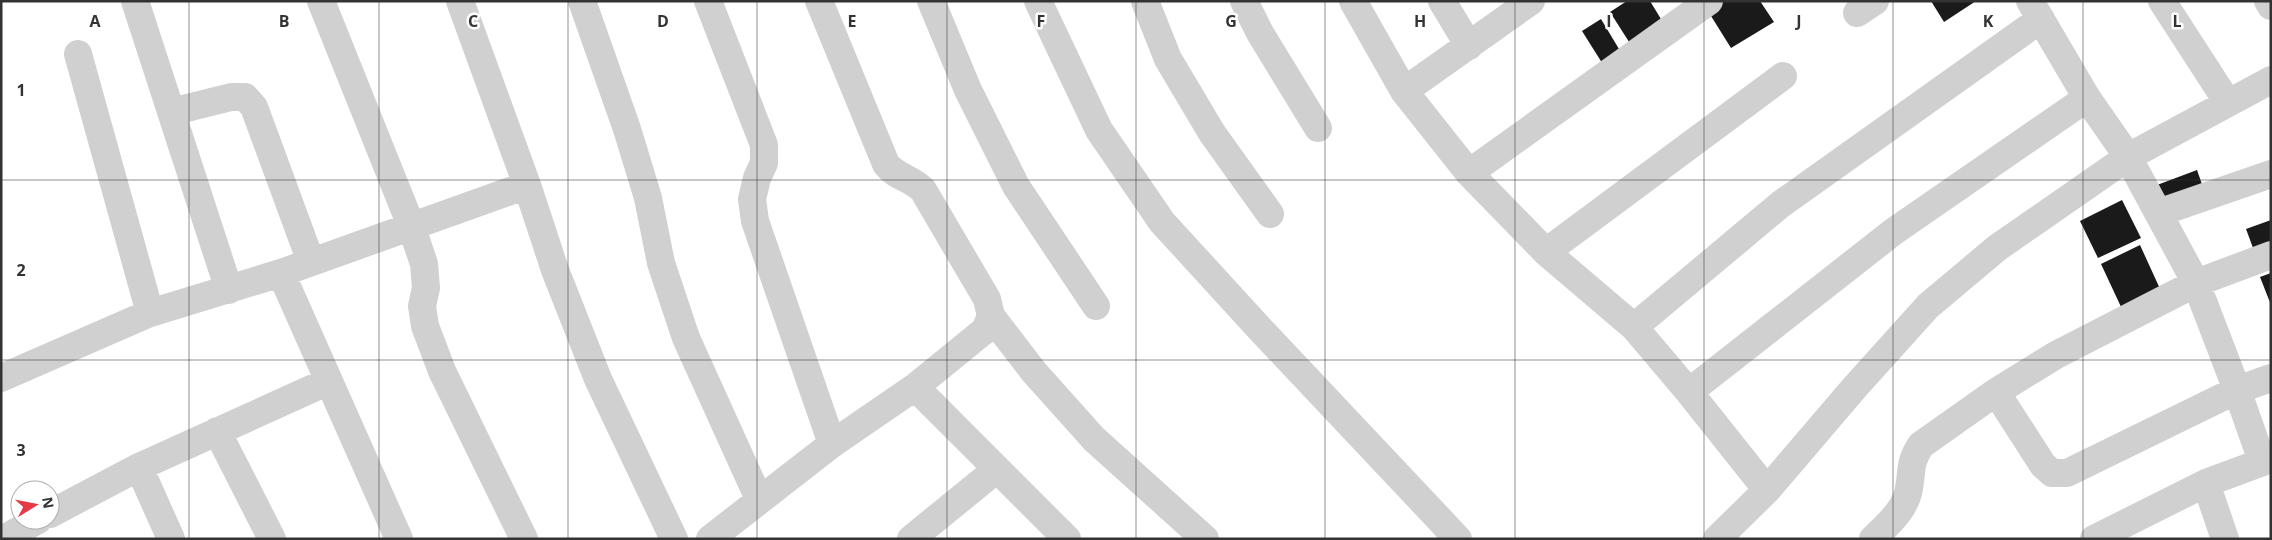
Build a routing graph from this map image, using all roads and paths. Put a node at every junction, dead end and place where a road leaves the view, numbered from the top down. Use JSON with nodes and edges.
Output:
{"nodes":[{"id":1,"x":135,"y":1,"type":"edge"},
{"id":2,"x":321,"y":1,"type":"edge"},
{"id":3,"x":460,"y":1,"type":"edge"},
{"id":4,"x":582,"y":1,"type":"edge"},
{"id":5,"x":708,"y":1,"type":"edge"},
{"id":6,"x":819,"y":1,"type":"edge"},
{"id":7,"x":932,"y":1,"type":"edge"},
{"id":8,"x":1038,"y":1,"type":"edge"},
{"id":9,"x":1145,"y":1,"type":"edge"},
{"id":10,"x":1244,"y":1,"type":"edge"},
{"id":11,"x":1353,"y":1,"type":"edge"},
{"id":12,"x":1442,"y":1,"type":"edge"},
{"id":13,"x":1530,"y":1,"type":"edge"},
{"id":14,"x":1709,"y":1,"type":"edge"},
{"id":15,"x":2162,"y":1,"type":"edge"},
{"id":16,"x":2268,"y":1,"type":"edge"},
{"id":17,"x":2271,"y":6,"type":"edge"},
{"id":18,"x":2036,"y":10,"type":"edge"},
{"id":19,"x":1469,"y":46,"type":"junction"},
{"id":20,"x":78,"y":54,"type":"dead end"},
{"id":21,"x":1783,"y":76,"type":"dead end"},
{"id":22,"x":2271,"y":80,"type":"edge"},
{"id":23,"x":1404,"y":91,"type":"junction"},
{"id":24,"x":2087,"y":98,"type":"junction"},
{"id":25,"x":2228,"y":103,"type":"junction"},
{"id":26,"x":171,"y":112,"type":"junction"},
{"id":27,"x":1318,"y":128,"type":"dead end"},
{"id":28,"x":2128,"y":157,"type":"junction"},
{"id":29,"x":1469,"y":173,"type":"junction"},
{"id":30,"x":2271,"y":174,"type":"edge"},
{"id":31,"x":527,"y":185,"type":"junction"},
{"id":32,"x":2158,"y":213,"type":"junction"},
{"id":33,"x":1270,"y":214,"type":"dead end"},
{"id":34,"x":412,"y":228,"type":"junction"},
{"id":35,"x":1546,"y":252,"type":"junction"},
{"id":36,"x":2271,"y":255,"type":"edge"},
{"id":37,"x":311,"y":262,"type":"junction"},
{"id":38,"x":281,"y":273,"type":"junction"},
{"id":39,"x":2196,"y":283,"type":"junction"},
{"id":40,"x":229,"y":290,"type":"junction"},
{"id":41,"x":1096,"y":306,"type":"dead end"},
{"id":42,"x":150,"y":313,"type":"junction"},
{"id":43,"x":991,"y":316,"type":"junction"},
{"id":44,"x":1634,"y":326,"type":"junction"},
{"id":45,"x":1,"y":378,"type":"edge"},
{"id":46,"x":2271,"y":378,"type":"edge"},
{"id":47,"x":329,"y":381,"type":"junction"},
{"id":48,"x":915,"y":388,"type":"junction"},
{"id":49,"x":1689,"y":392,"type":"junction"},
{"id":50,"x":1996,"y":392,"type":"junction"},
{"id":51,"x":2240,"y":399,"type":"junction"},
{"id":52,"x":218,"y":431,"type":"junction"},
{"id":53,"x":832,"y":444,"type":"junction"},
{"id":54,"x":2263,"y":456,"type":"edge"},
{"id":55,"x":139,"y":467,"type":"junction"},
{"id":56,"x":997,"y":469,"type":"junction"},
{"id":57,"x":2206,"y":483,"type":"junction"},
{"id":58,"x":1767,"y":490,"type":"junction"},
{"id":59,"x":759,"y":499,"type":"junction"},
{"id":60,"x":60,"y":509,"type":"edge"},
{"id":61,"x":20,"y":530,"type":"edge"},
{"id":62,"x":2098,"y":538,"type":"edge"},
{"id":63,"x":3,"y":539,"type":"edge"},
{"id":64,"x":171,"y":539,"type":"edge"},
{"id":65,"x":272,"y":539,"type":"edge"},
{"id":66,"x":400,"y":539,"type":"edge"},
{"id":67,"x":524,"y":539,"type":"edge"},
{"id":68,"x":674,"y":539,"type":"edge"},
{"id":69,"x":710,"y":539,"type":"edge"},
{"id":70,"x":911,"y":539,"type":"edge"},
{"id":71,"x":1067,"y":539,"type":"edge"},
{"id":72,"x":1205,"y":539,"type":"edge"},
{"id":73,"x":1458,"y":539,"type":"edge"},
{"id":74,"x":1717,"y":539,"type":"edge"},
{"id":75,"x":1873,"y":539,"type":"edge"},
{"id":76,"x":2225,"y":539,"type":"edge"}],
"edges":[{"from":1,"to":26,"type":"street"},
{"from":2,"to":34,"type":"street"},
{"from":3,"to":31,"type":"street"},
{"from":4,"to":59,"type":"street"},
{"from":5,"to":53,"type":"street"},
{"from":6,"to":43,"type":"street"},
{"from":7,"to":41,"type":"street"},
{"from":8,"to":73,"type":"street"},
{"from":9,"to":33,"type":"street"},
{"from":10,"to":27,"type":"street"},
{"from":11,"to":23,"type":"street"},
{"from":12,"to":19,"type":"street"},
{"from":13,"to":19,"type":"street"},
{"from":14,"to":29,"type":"street"},
{"from":15,"to":25,"type":"street"},
{"from":16,"to":17,"type":"street"},
{"from":18,"to":24,"type":"street"},
{"from":18,"to":44,"type":"street"},
{"from":19,"to":23,"type":"street"},
{"from":20,"to":42,"type":"street"},
{"from":21,"to":35,"type":"street"},
{"from":22,"to":25,"type":"street"},
{"from":23,"to":29,"type":"street"},
{"from":24,"to":28,"type":"street"},
{"from":24,"to":49,"type":"street"},
{"from":25,"to":28,"type":"street"},
{"from":26,"to":37,"type":"street"},
{"from":26,"to":40,"type":"street"},
{"from":28,"to":32,"type":"street"},
{"from":28,"to":58,"type":"street"},
{"from":29,"to":35,"type":"street"},
{"from":30,"to":32,"type":"street"},
{"from":31,"to":34,"type":"street"},
{"from":31,"to":68,"type":"street"},
{"from":32,"to":39,"type":"street"},
{"from":34,"to":37,"type":"street"},
{"from":34,"to":67,"type":"street"},
{"from":35,"to":44,"type":"street"},
{"from":36,"to":39,"type":"street"},
{"from":37,"to":38,"type":"street"},
{"from":38,"to":40,"type":"street"},
{"from":38,"to":47,"type":"street"},
{"from":39,"to":50,"type":"street"},
{"from":39,"to":51,"type":"street"},
{"from":40,"to":42,"type":"street"},
{"from":42,"to":45,"type":"street"},
{"from":43,"to":48,"type":"street"},
{"from":43,"to":72,"type":"street"},
{"from":44,"to":49,"type":"street"},
{"from":46,"to":51,"type":"street"},
{"from":47,"to":52,"type":"street"},
{"from":47,"to":66,"type":"street"},
{"from":48,"to":53,"type":"street"},
{"from":48,"to":56,"type":"street"},
{"from":49,"to":58,"type":"street"},
{"from":50,"to":51,"type":"street"},
{"from":50,"to":75,"type":"street"},
{"from":51,"to":54,"type":"street"},
{"from":52,"to":55,"type":"street"},
{"from":52,"to":65,"type":"street"},
{"from":53,"to":59,"type":"street"},
{"from":54,"to":57,"type":"street"},
{"from":55,"to":60,"type":"street"},
{"from":55,"to":64,"type":"street"},
{"from":56,"to":70,"type":"street"},
{"from":56,"to":71,"type":"street"},
{"from":57,"to":62,"type":"street"},
{"from":57,"to":76,"type":"street"},
{"from":58,"to":74,"type":"street"},
{"from":59,"to":69,"type":"street"},
{"from":61,"to":63,"type":"street"}]}
